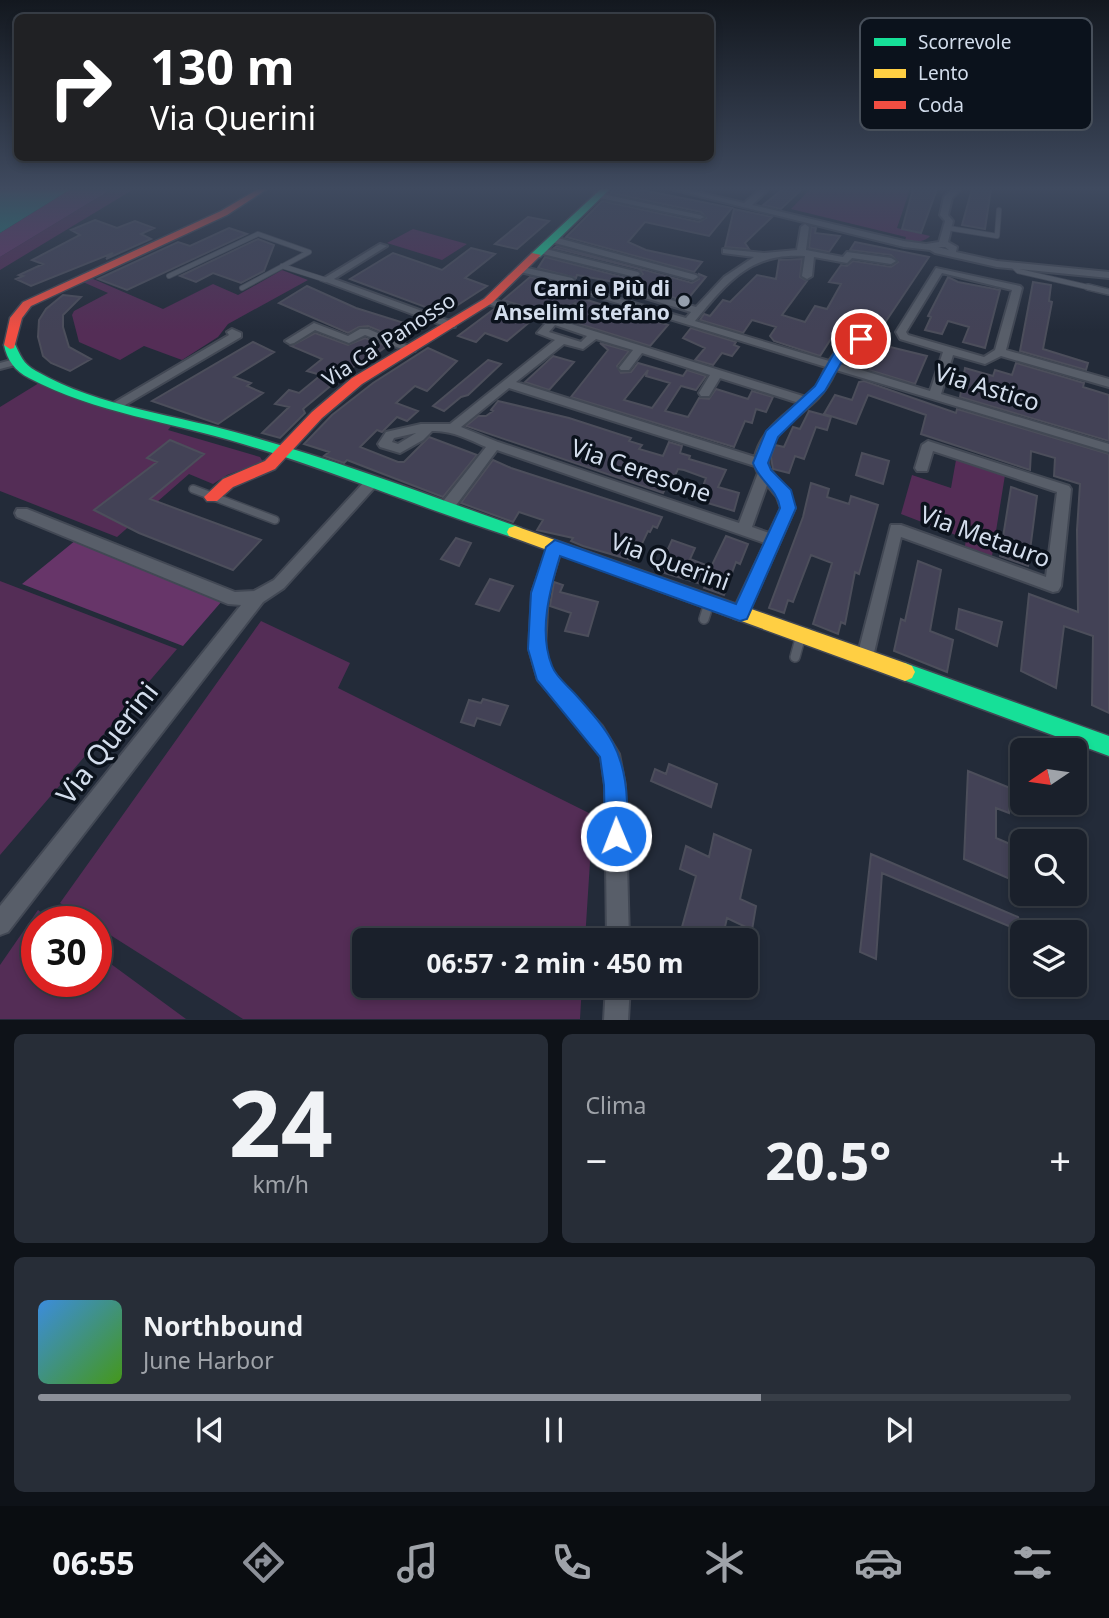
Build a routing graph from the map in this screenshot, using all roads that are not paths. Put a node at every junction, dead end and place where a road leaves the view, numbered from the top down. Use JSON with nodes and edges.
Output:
{"nodes":[{"id":1,"x":174,"y":237,"type":"edge"},
{"id":2,"x":252,"y":237,"type":"edge"},
{"id":3,"x":265,"y":237,"type":"edge"},
{"id":4,"x":557,"y":237,"type":"edge"},
{"id":5,"x":805,"y":237,"type":"edge"},
{"id":6,"x":874,"y":237,"type":"edge"},
{"id":7,"x":945,"y":237,"type":"edge"},
{"id":8,"x":943,"y":243,"type":"junction"},
{"id":9,"x":548,"y":245,"type":"junction"},
{"id":10,"x":383,"y":246,"type":"dead end"},
{"id":11,"x":930,"y":247,"type":"junction"},
{"id":12,"x":726,"y":251,"type":"dead end"},
{"id":13,"x":952,"y":252,"type":"junction"},
{"id":14,"x":806,"y":254,"type":"junction"},
{"id":15,"x":764,"y":256,"type":"junction"},
{"id":16,"x":891,"y":261,"type":"dead end"},
{"id":17,"x":980,"y":261,"type":"junction"},
{"id":18,"x":282,"y":266,"type":"junction"},
{"id":19,"x":1013,"y":266,"type":"junction"},
{"id":20,"x":523,"y":270,"type":"junction"},
{"id":21,"x":635,"y":274,"type":"dead end"},
{"id":22,"x":1109,"y":275,"type":"edge"},
{"id":23,"x":169,"y":276,"type":"dead end"},
{"id":24,"x":807,"y":276,"type":"dead end"},
{"id":25,"x":693,"y":277,"type":"dead end"},
{"id":26,"x":975,"y":278,"type":"junction"},
{"id":27,"x":326,"y":280,"type":"junction"},
{"id":28,"x":569,"y":280,"type":"dead end"},
{"id":29,"x":242,"y":288,"type":"dead end"},
{"id":30,"x":624,"y":290,"type":"dead end"},
{"id":31,"x":1109,"y":292,"type":"edge"},
{"id":32,"x":593,"y":294,"type":"dead end"},
{"id":33,"x":488,"y":301,"type":"junction"},
{"id":34,"x":694,"y":316,"type":"junction"},
{"id":35,"x":553,"y":321,"type":"junction"},
{"id":36,"x":451,"y":325,"type":"junction"},
{"id":37,"x":232,"y":332,"type":"dead end"},
{"id":38,"x":901,"y":332,"type":"junction"},
{"id":39,"x":594,"y":335,"type":"junction"},
{"id":40,"x":562,"y":340,"type":"junction"},
{"id":41,"x":290,"y":341,"type":"dead end"},
{"id":42,"x":411,"y":349,"type":"junction"},
{"id":43,"x":640,"y":349,"type":"junction"},
{"id":44,"x":948,"y":351,"type":"junction"},
{"id":45,"x":995,"y":355,"type":"junction"},
{"id":46,"x":7,"y":360,"type":"edge"},
{"id":47,"x":832,"y":363,"type":"junction"},
{"id":48,"x":625,"y":368,"type":"dead end"},
{"id":49,"x":853,"y":369,"type":"junction"},
{"id":50,"x":717,"y":373,"type":"junction"},
{"id":51,"x":506,"y":383,"type":"junction"},
{"id":52,"x":1109,"y":383,"type":"edge"},
{"id":53,"x":705,"y":393,"type":"dead end"},
{"id":54,"x":935,"y":394,"type":"junction"},
{"id":55,"x":806,"y":401,"type":"junction"},
{"id":56,"x":116,"y":405,"type":"junction"},
{"id":57,"x":428,"y":427,"type":"dead end"},
{"id":58,"x":452,"y":428,"type":"junction"},
{"id":59,"x":494,"y":445,"type":"junction"},
{"id":60,"x":1109,"y":447,"type":"edge"},
{"id":61,"x":283,"y":451,"type":"junction"},
{"id":62,"x":762,"y":468,"type":"junction"},
{"id":63,"x":922,"y":468,"type":"dead end"},
{"id":64,"x":372,"y":483,"type":"junction"},
{"id":65,"x":193,"y":489,"type":"dead end"},
{"id":66,"x":212,"y":497,"type":"junction"},
{"id":67,"x":446,"y":508,"type":"junction"},
{"id":68,"x":22,"y":513,"type":"dead end"},
{"id":69,"x":275,"y":520,"type":"dead end"},
{"id":70,"x":744,"y":530,"type":"junction"},
{"id":71,"x":774,"y":540,"type":"junction"},
{"id":72,"x":555,"y":547,"type":"junction"},
{"id":73,"x":257,"y":597,"type":"junction"},
{"id":74,"x":710,"y":603,"type":"junction"},
{"id":75,"x":740,"y":613,"type":"junction"},
{"id":76,"x":704,"y":619,"type":"dead end"},
{"id":77,"x":801,"y":635,"type":"junction"},
{"id":78,"x":795,"y":657,"type":"dead end"},
{"id":79,"x":865,"y":657,"type":"junction"},
{"id":80,"x":1109,"y":746,"type":"edge"},
{"id":81,"x":0,"y":924,"type":"edge"},
{"id":82,"x":618,"y":928,"type":"edge"},
{"id":83,"x":617,"y":998,"type":"edge"},
{"id":84,"x":616,"y":1020,"type":"edge"}],
"edges":[{"from":1,"to":46,"type":"street","name":"Via Querini"},
{"from":2,"to":23,"type":"lane"},
{"from":3,"to":18,"type":"lane"},
{"from":4,"to":9,"type":"street","name":"Via Ca' Panosso"},
{"from":5,"to":14,"type":"street"},
{"from":6,"to":11,"type":"street"},
{"from":7,"to":8,"type":"street"},
{"from":8,"to":11,"type":"street"},
{"from":8,"to":13,"type":"street"},
{"from":9,"to":20,"type":"street","name":"Via Ca' Panosso"},
{"from":9,"to":21,"type":"street"},
{"from":9,"to":25,"type":"street"},
{"from":10,"to":27,"type":"street"},
{"from":11,"to":13,"type":"street"},
{"from":12,"to":15,"type":"street"},
{"from":13,"to":17,"type":"street"},
{"from":14,"to":15,"type":"street"},
{"from":14,"to":16,"type":"street"},
{"from":14,"to":24,"type":"street"},
{"from":15,"to":34,"type":"street"},
{"from":17,"to":19,"type":"street"},
{"from":17,"to":26,"type":"street"},
{"from":18,"to":27,"type":"lane"},
{"from":18,"to":29,"type":"lane"},
{"from":19,"to":22,"type":"street"},
{"from":19,"to":31,"type":"lane"},
{"from":20,"to":28,"type":"street"},
{"from":20,"to":33,"type":"street","name":"Via Ca' Panosso"},
{"from":26,"to":38,"type":"street"},
{"from":26,"to":45,"type":"street"},
{"from":27,"to":36,"type":"street"},
{"from":30,"to":34,"type":"street"},
{"from":32,"to":34,"type":"street","name":"Via Astico"},
{"from":33,"to":35,"type":"street"},
{"from":33,"to":36,"type":"street","name":"Via Ca' Panosso"},
{"from":34,"to":47,"type":"street","name":"Via Astico"},
{"from":35,"to":39,"type":"street"},
{"from":35,"to":40,"type":"street"},
{"from":36,"to":42,"type":"street","name":"Via Ca' Panosso"},
{"from":37,"to":56,"type":"street"},
{"from":38,"to":44,"type":"street"},
{"from":38,"to":45,"type":"street"},
{"from":39,"to":40,"type":"street"},
{"from":39,"to":43,"type":"street"},
{"from":40,"to":51,"type":"street"},
{"from":41,"to":42,"type":"street"},
{"from":42,"to":61,"type":"street","name":"Via Ca' Panosso"},
{"from":43,"to":48,"type":"street"},
{"from":43,"to":50,"type":"street"},
{"from":44,"to":45,"type":"street"},
{"from":44,"to":54,"type":"street"},
{"from":45,"to":52,"type":"street"},
{"from":46,"to":56,"type":"street","name":"Via Querini"},
{"from":47,"to":49,"type":"street","name":"Via Astico"},
{"from":47,"to":49,"type":"street"},
{"from":47,"to":55,"type":"street"},
{"from":49,"to":54,"type":"street","name":"Via Astico"},
{"from":50,"to":53,"type":"street"},
{"from":50,"to":55,"type":"street"},
{"from":51,"to":58,"type":"street"},
{"from":51,"to":62,"type":"street"},
{"from":54,"to":60,"type":"street","name":"Via Astico"},
{"from":55,"to":62,"type":"street"},
{"from":56,"to":61,"type":"street","name":"Via Querini"},
{"from":57,"to":58,"type":"street","name":"Via Ceresone"},
{"from":58,"to":59,"type":"street","name":"Via Ceresone"},
{"from":59,"to":67,"type":"street"},
{"from":59,"to":70,"type":"street","name":"Via Ceresone"},
{"from":61,"to":64,"type":"street","name":"Via Querini"},
{"from":61,"to":66,"type":"street","name":"Via Ca' Panosso"},
{"from":62,"to":70,"type":"street"},
{"from":62,"to":71,"type":"street"},
{"from":63,"to":79,"type":"street","name":"Via Metauro"},
{"from":64,"to":67,"type":"street","name":"Via Querini"},
{"from":64,"to":73,"type":"street","name":"Via Querini"},
{"from":65,"to":66,"type":"lane"},
{"from":66,"to":69,"type":"lane"},
{"from":67,"to":72,"type":"street","name":"Via Querini"},
{"from":68,"to":73,"type":"street"},
{"from":70,"to":71,"type":"street","name":"Via Ceresone"},
{"from":71,"to":75,"type":"street"},
{"from":72,"to":74,"type":"street","name":"Via Querini"},
{"from":72,"to":82,"type":"street"},
{"from":73,"to":81,"type":"street","name":"Via Querini"},
{"from":74,"to":75,"type":"street","name":"Via Querini"},
{"from":74,"to":76,"type":"lane"},
{"from":75,"to":77,"type":"street","name":"Via Querini"},
{"from":77,"to":78,"type":"lane"},
{"from":77,"to":79,"type":"street","name":"Via Querini"},
{"from":79,"to":80,"type":"street","name":"Via Querini"},
{"from":83,"to":84,"type":"street"}]}
